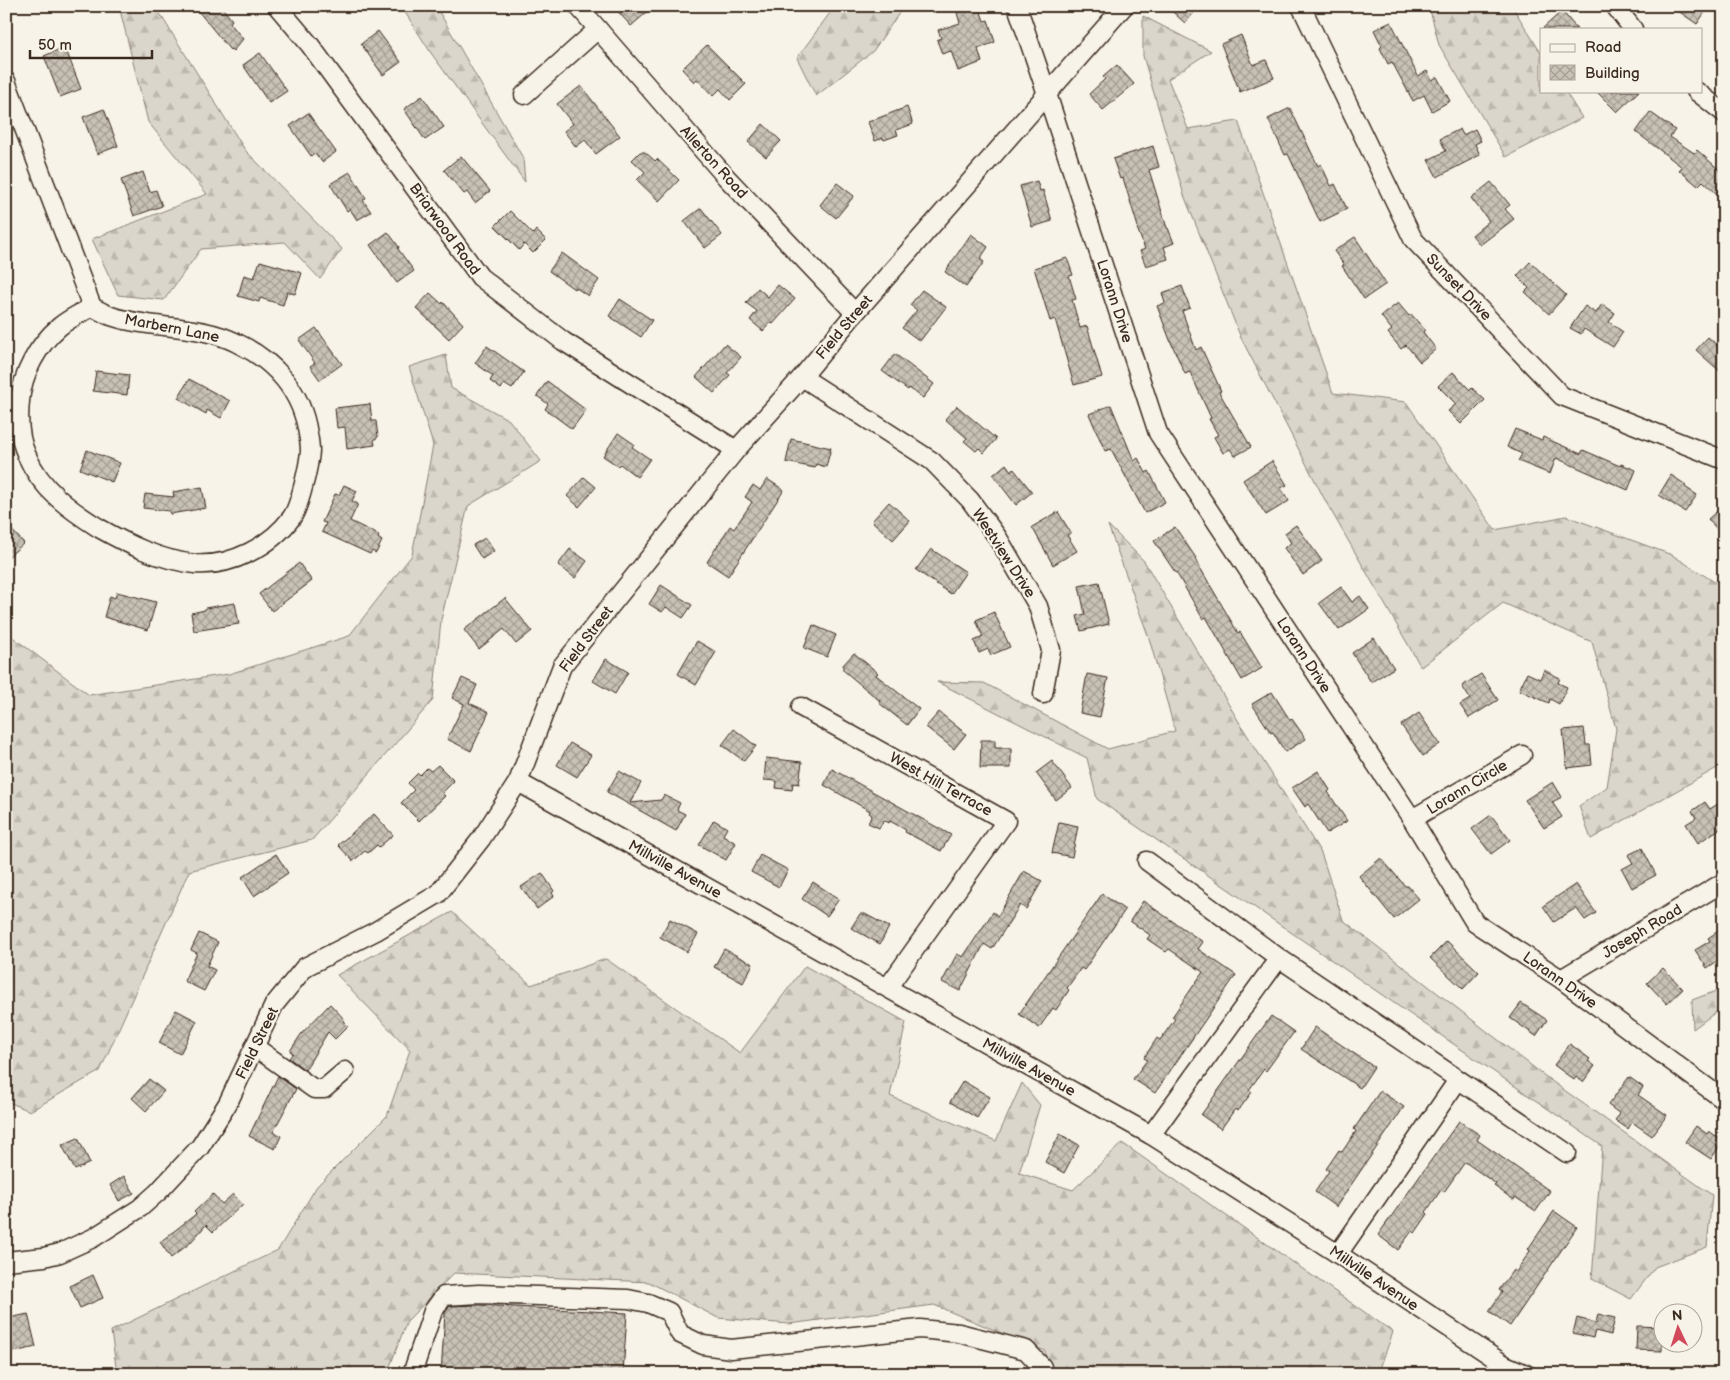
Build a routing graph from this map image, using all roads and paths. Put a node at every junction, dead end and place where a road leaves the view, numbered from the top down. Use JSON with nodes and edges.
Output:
{"nodes":[{"id":1,"x":277,"y":6,"type":"edge"},
{"id":2,"x":578,"y":6,"type":"edge"},
{"id":3,"x":1017,"y":6,"type":"edge"},
{"id":4,"x":1124,"y":6,"type":"edge"},
{"id":5,"x":1302,"y":6,"type":"edge"},
{"id":6,"x":1616,"y":6,"type":"edge"},
{"id":7,"x":1631,"y":28,"type":"edge"},
{"id":8,"x":598,"y":29,"type":"junction"},
{"id":9,"x":6,"y":81,"type":"edge"},
{"id":10,"x":1697,"y":92,"type":"edge"},
{"id":11,"x":1048,"y":94,"type":"junction"},
{"id":12,"x":524,"y":95,"type":"dead end"},
{"id":13,"x":1724,"y":113,"type":"edge"},
{"id":14,"x":92,"y":307,"type":"junction"},
{"id":15,"x":855,"y":313,"type":"junction"},
{"id":16,"x":802,"y":377,"type":"junction"},
{"id":17,"x":736,"y":450,"type":"junction"},
{"id":18,"x":1724,"y":460,"type":"edge"},
{"id":19,"x":1043,"y":694,"type":"dead end"},
{"id":20,"x":801,"y":707,"type":"dead end"},
{"id":21,"x":1522,"y":755,"type":"dead end"},
{"id":22,"x":518,"y":782,"type":"junction"},
{"id":23,"x":1412,"y":819,"type":"junction"},
{"id":24,"x":1147,"y":861,"type":"dead end"},
{"id":25,"x":1724,"y":882,"type":"edge"},
{"id":26,"x":1279,"y":958,"type":"junction"},
{"id":27,"x":1560,"y":979,"type":"junction"},
{"id":28,"x":888,"y":987,"type":"junction"},
{"id":29,"x":254,"y":1047,"type":"junction"},
{"id":30,"x":345,"y":1071,"type":"dead end"},
{"id":31,"x":1458,"y":1080,"type":"junction"},
{"id":32,"x":1724,"y":1100,"type":"edge"},
{"id":33,"x":1151,"y":1135,"type":"junction"},
{"id":34,"x":1567,"y":1153,"type":"dead end"},
{"id":35,"x":1338,"y":1254,"type":"junction"},
{"id":36,"x":6,"y":1261,"type":"edge"},
{"id":37,"x":412,"y":1374,"type":"edge"},
{"id":38,"x":1043,"y":1374,"type":"edge"},
{"id":39,"x":1526,"y":1374,"type":"edge"}],
"edges":[{"from":1,"to":17,"type":"street","name":"Briarwood Road"},
{"from":2,"to":8,"type":"street","name":"Allerton Road"},
{"from":3,"to":11,"type":"street","name":"Lorann Drive"},
{"from":4,"to":11,"type":"street","name":"Field Street"},
{"from":5,"to":18,"type":"street","name":"Sunset Drive"},
{"from":6,"to":7,"type":"street"},
{"from":8,"to":12,"type":"street"},
{"from":8,"to":15,"type":"street","name":"Allerton Road"},
{"from":9,"to":14,"type":"street"},
{"from":10,"to":13,"type":"street"},
{"from":11,"to":15,"type":"street","name":"Field Street"},
{"from":11,"to":23,"type":"street","name":"Lorann Drive"},
{"from":14,"to":14,"type":"street","name":"Marbern Lane"},
{"from":15,"to":16,"type":"street","name":"Field Street"},
{"from":16,"to":17,"type":"street","name":"Field Street"},
{"from":16,"to":19,"type":"street","name":"Westview Drive"},
{"from":17,"to":22,"type":"street","name":"Field Street"},
{"from":20,"to":28,"type":"street","name":"West Hill Terrace"},
{"from":21,"to":23,"type":"street","name":"Lorann Circle"},
{"from":22,"to":28,"type":"street","name":"Millville Avenue"},
{"from":22,"to":29,"type":"street","name":"Field Street"},
{"from":23,"to":27,"type":"street","name":"Lorann Drive"},
{"from":24,"to":26,"type":"street"},
{"from":25,"to":27,"type":"street","name":"Joseph Road"},
{"from":26,"to":31,"type":"street"},
{"from":26,"to":33,"type":"street"},
{"from":27,"to":32,"type":"street","name":"Lorann Drive"},
{"from":28,"to":33,"type":"street","name":"Millville Avenue"},
{"from":29,"to":30,"type":"street"},
{"from":29,"to":36,"type":"street","name":"Field Street"},
{"from":31,"to":34,"type":"street"},
{"from":31,"to":35,"type":"street"},
{"from":33,"to":35,"type":"street","name":"Millville Avenue"},
{"from":35,"to":39,"type":"street","name":"Millville Avenue"},
{"from":37,"to":38,"type":"street"}]}
